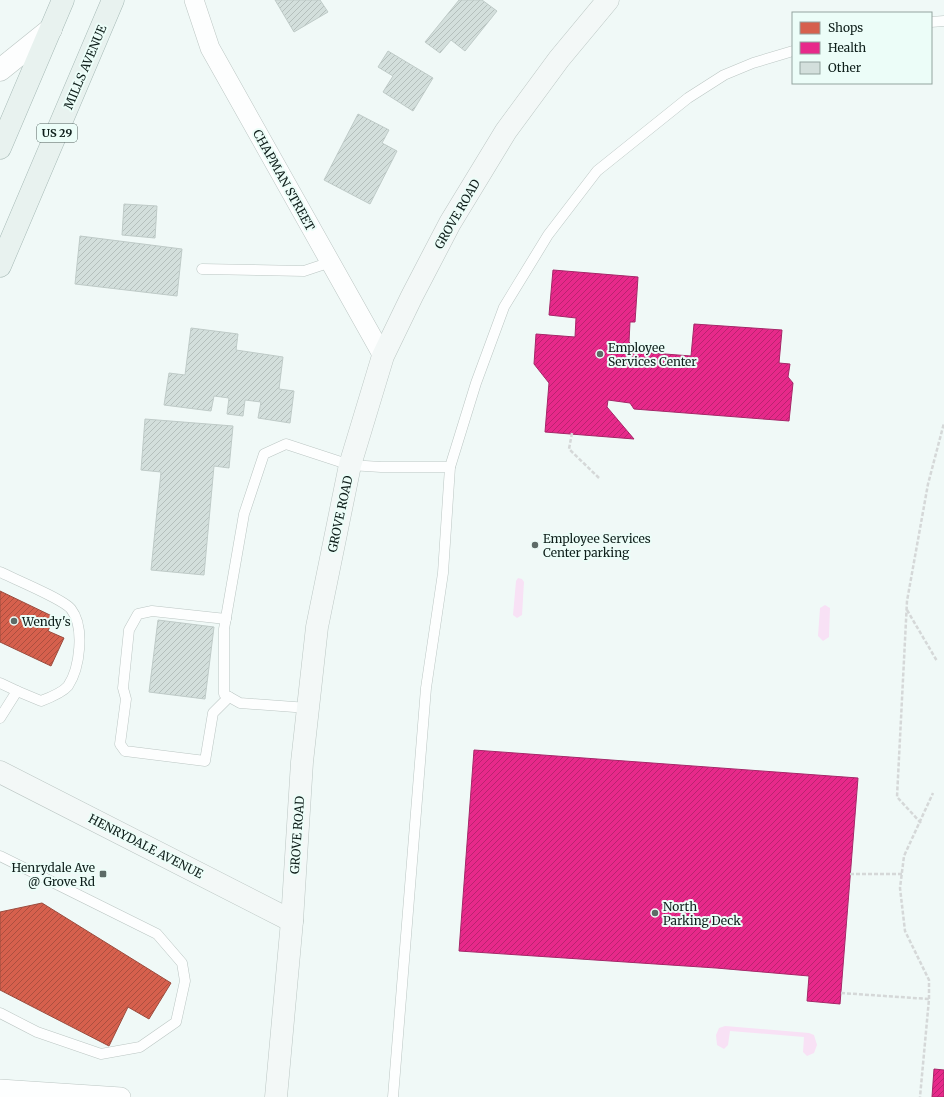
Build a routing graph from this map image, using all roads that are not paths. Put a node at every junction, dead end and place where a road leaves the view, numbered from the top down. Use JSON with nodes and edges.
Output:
{"nodes":[{"id":1,"x":63,"y":0,"type":"edge"},
{"id":2,"x":113,"y":0,"type":"edge"},
{"id":3,"x":608,"y":0,"type":"edge"},
{"id":4,"x":196,"y":7,"type":"edge"},
{"id":5,"x":944,"y":21,"type":"edge"},
{"id":6,"x":932,"y":22,"type":"edge"},
{"id":7,"x":51,"y":29,"type":"junction"},
{"id":8,"x":792,"y":51,"type":"edge"},
{"id":9,"x":0,"y":70,"type":"edge"},
{"id":10,"x":0,"y":148,"type":"edge"},
{"id":11,"x":331,"y":262,"type":"junction"},
{"id":12,"x":0,"y":266,"type":"edge"},
{"id":13,"x":202,"y":269,"type":"dead end"},
{"id":14,"x":383,"y":356,"type":"junction"},
{"id":15,"x":350,"y":465,"type":"junction"},
{"id":16,"x":450,"y":467,"type":"junction"},
{"id":17,"x":0,"y":572,"type":"edge"},
{"id":18,"x":226,"y":619,"type":"junction"},
{"id":19,"x":0,"y":683,"type":"edge"},
{"id":20,"x":17,"y":691,"type":"junction"},
{"id":21,"x":229,"y":697,"type":"junction"},
{"id":22,"x":308,"y":708,"type":"junction"},
{"id":23,"x":0,"y":718,"type":"edge"},
{"id":24,"x":0,"y":772,"type":"edge"},
{"id":25,"x":0,"y":856,"type":"edge"},
{"id":26,"x":292,"y":921,"type":"junction"},
{"id":27,"x":0,"y":1013,"type":"edge"},
{"id":28,"x":0,"y":1089,"type":"edge"},
{"id":29,"x":99,"y":1096,"type":"edge"},
{"id":30,"x":121,"y":1097,"type":"edge"},
{"id":31,"x":276,"y":1097,"type":"edge"},
{"id":32,"x":393,"y":1097,"type":"edge"}],
"edges":[{"from":1,"to":7,"type":"main road"},
{"from":2,"to":12,"type":"main road","name":"MILLS AVENUE","number":"US 29"},
{"from":3,"to":14,"type":"main road","name":"GROVE ROAD"},
{"from":4,"to":11,"type":"street","name":"CHAPMAN STREET"},
{"from":5,"to":6,"type":"lane"},
{"from":7,"to":9,"type":"street"},
{"from":7,"to":10,"type":"main road"},
{"from":8,"to":16,"type":"lane"},
{"from":11,"to":13,"type":"lane"},
{"from":11,"to":14,"type":"street","name":"CHAPMAN STREET"},
{"from":14,"to":15,"type":"main road","name":"GROVE ROAD"},
{"from":15,"to":16,"type":"lane"},
{"from":15,"to":18,"type":"lane"},
{"from":15,"to":22,"type":"main road","name":"GROVE ROAD"},
{"from":16,"to":32,"type":"lane"},
{"from":17,"to":20,"type":"lane"},
{"from":18,"to":21,"type":"lane"},
{"from":18,"to":21,"type":"lane"},
{"from":19,"to":20,"type":"lane"},
{"from":20,"to":23,"type":"lane"},
{"from":21,"to":22,"type":"lane"},
{"from":22,"to":26,"type":"main road","name":"GROVE ROAD"},
{"from":24,"to":26,"type":"main road","name":"HENRYDALE AVENUE"},
{"from":25,"to":27,"type":"lane"},
{"from":26,"to":31,"type":"main road","name":"GROVE ROAD"},
{"from":28,"to":29,"type":"street"},
{"from":29,"to":30,"type":"street"}]}
